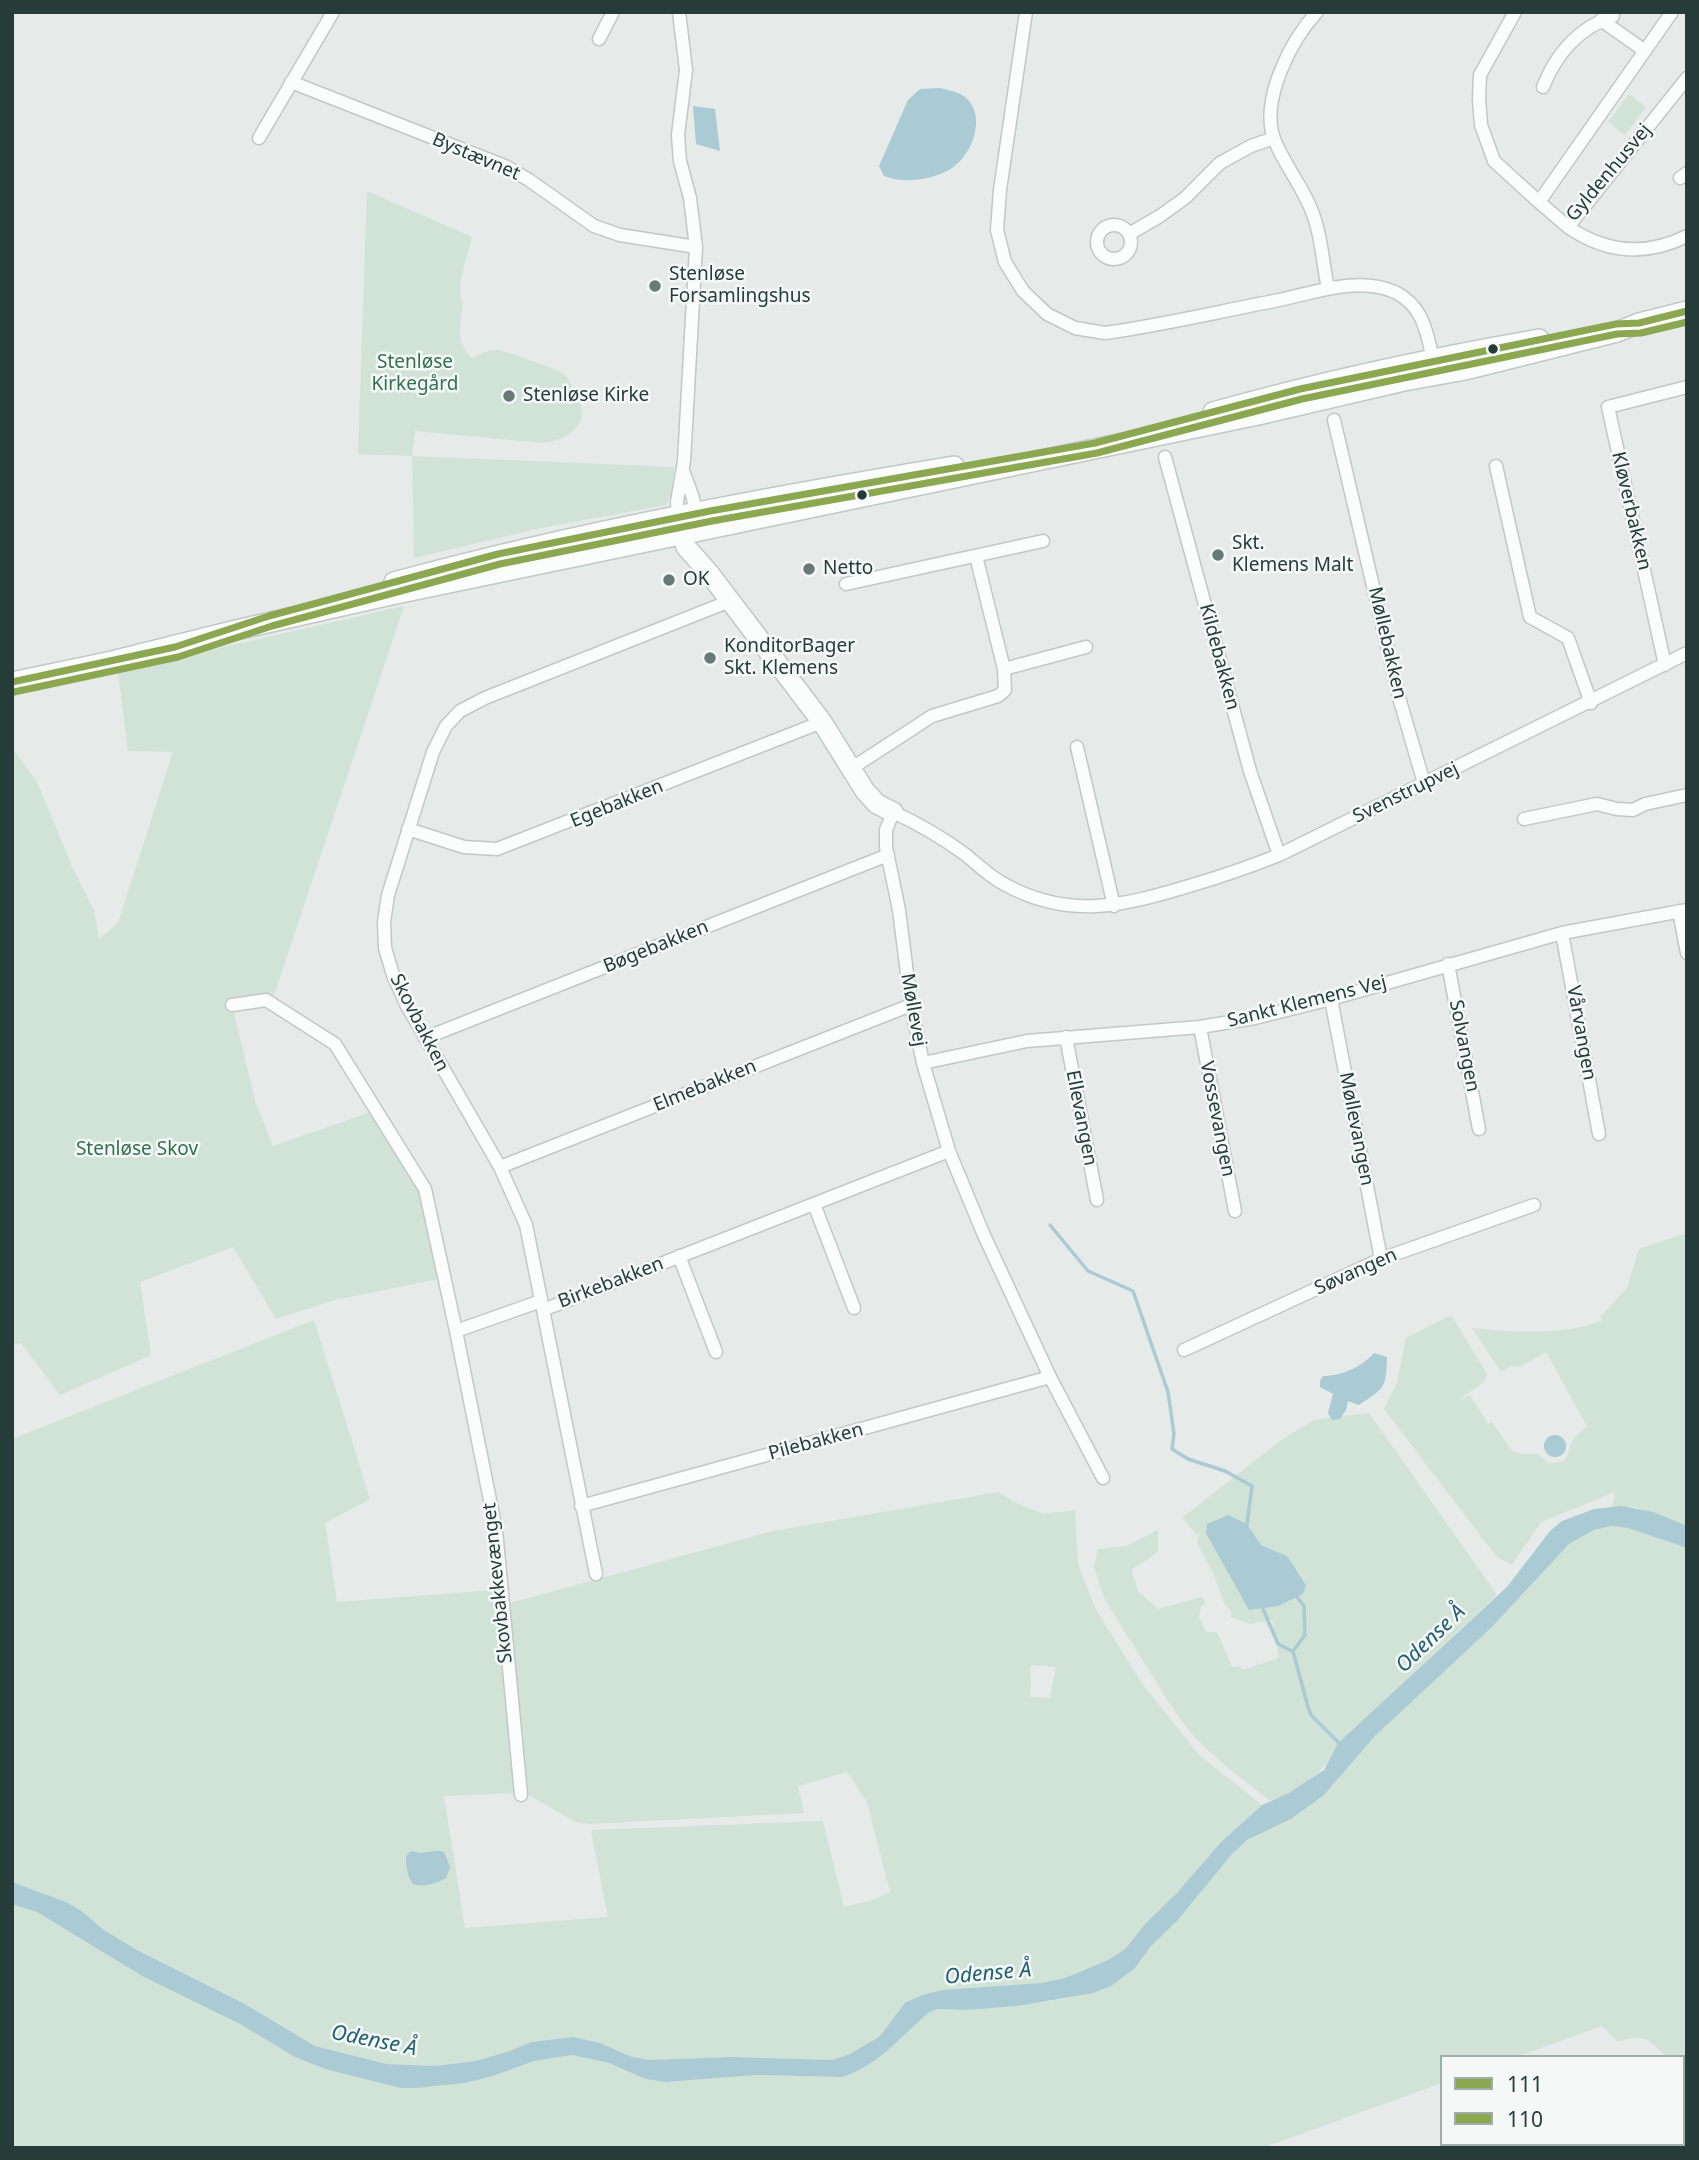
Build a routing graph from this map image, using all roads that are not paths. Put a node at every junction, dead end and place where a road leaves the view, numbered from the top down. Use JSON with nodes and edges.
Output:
{"nodes":[{"id":1,"x":333,"y":12,"type":"edge"},
{"id":2,"x":613,"y":12,"type":"edge"},
{"id":3,"x":679,"y":12,"type":"edge"},
{"id":4,"x":1026,"y":12,"type":"edge"},
{"id":5,"x":1317,"y":12,"type":"edge"},
{"id":6,"x":1515,"y":12,"type":"edge"},
{"id":7,"x":1672,"y":12,"type":"edge"},
{"id":8,"x":599,"y":39,"type":"dead end"},
{"id":9,"x":1645,"y":51,"type":"junction"},
{"id":10,"x":1686,"y":81,"type":"edge"},
{"id":11,"x":291,"y":82,"type":"junction"},
{"id":12,"x":1543,"y":87,"type":"dead end"},
{"id":13,"x":259,"y":138,"type":"dead end"},
{"id":14,"x":1274,"y":138,"type":"junction"},
{"id":15,"x":1539,"y":202,"type":"junction"},
{"id":16,"x":1568,"y":227,"type":"junction"},
{"id":17,"x":1129,"y":234,"type":"dead end"},
{"id":18,"x":1687,"y":236,"type":"edge"},
{"id":19,"x":696,"y":247,"type":"junction"},
{"id":20,"x":1328,"y":288,"type":"junction"},
{"id":21,"x":1687,"y":311,"type":"edge"},
{"id":22,"x":1435,"y":367,"type":"junction"},
{"id":23,"x":1687,"y":387,"type":"edge"},
{"id":24,"x":1334,"y":420,"type":"dead end"},
{"id":25,"x":1166,"y":457,"type":"dead end"},
{"id":26,"x":1496,"y":466,"type":"dead end"},
{"id":27,"x":688,"y":524,"type":"junction"},
{"id":28,"x":1043,"y":541,"type":"dead end"},
{"id":29,"x":976,"y":556,"type":"junction"},
{"id":30,"x":846,"y":584,"type":"dead end"},
{"id":31,"x":730,"y":601,"type":"junction"},
{"id":32,"x":1086,"y":647,"type":"dead end"},
{"id":33,"x":1687,"y":653,"type":"edge"},
{"id":34,"x":1665,"y":665,"type":"junction"},
{"id":35,"x":1004,"y":669,"type":"junction"},
{"id":36,"x":12,"y":681,"type":"edge"},
{"id":37,"x":1591,"y":702,"type":"junction"},
{"id":38,"x":822,"y":722,"type":"junction"},
{"id":39,"x":1077,"y":747,"type":"dead end"},
{"id":40,"x":852,"y":768,"type":"junction"},
{"id":41,"x":1424,"y":783,"type":"junction"},
{"id":42,"x":1687,"y":795,"type":"edge"},
{"id":43,"x":893,"y":812,"type":"junction"},
{"id":44,"x":1524,"y":819,"type":"dead end"},
{"id":45,"x":408,"y":829,"type":"junction"},
{"id":46,"x":888,"y":855,"type":"junction"},
{"id":47,"x":1279,"y":855,"type":"junction"},
{"id":48,"x":1114,"y":906,"type":"junction"},
{"id":49,"x":1683,"y":911,"type":"edge"},
{"id":50,"x":1562,"y":933,"type":"junction"},
{"id":51,"x":1687,"y":953,"type":"edge"},
{"id":52,"x":1448,"y":964,"type":"junction"},
{"id":53,"x":1331,"y":999,"type":"junction"},
{"id":54,"x":911,"y":1004,"type":"junction"},
{"id":55,"x":232,"y":1005,"type":"dead end"},
{"id":56,"x":1200,"y":1027,"type":"junction"},
{"id":57,"x":1066,"y":1037,"type":"junction"},
{"id":58,"x":425,"y":1038,"type":"junction"},
{"id":59,"x":923,"y":1063,"type":"junction"},
{"id":60,"x":1479,"y":1129,"type":"dead end"},
{"id":61,"x":1600,"y":1134,"type":"dead end"},
{"id":62,"x":949,"y":1151,"type":"junction"},
{"id":63,"x":500,"y":1167,"type":"junction"},
{"id":64,"x":1097,"y":1200,"type":"dead end"},
{"id":65,"x":814,"y":1203,"type":"junction"},
{"id":66,"x":1534,"y":1205,"type":"dead end"},
{"id":67,"x":1235,"y":1211,"type":"dead end"},
{"id":68,"x":679,"y":1256,"type":"junction"},
{"id":69,"x":1381,"y":1259,"type":"junction"},
{"id":70,"x":542,"y":1305,"type":"junction"},
{"id":71,"x":854,"y":1308,"type":"dead end"},
{"id":72,"x":456,"y":1331,"type":"junction"},
{"id":73,"x":1184,"y":1350,"type":"dead end"},
{"id":74,"x":716,"y":1352,"type":"dead end"},
{"id":75,"x":1050,"y":1377,"type":"junction"},
{"id":76,"x":1103,"y":1478,"type":"dead end"},
{"id":77,"x":581,"y":1506,"type":"junction"},
{"id":78,"x":596,"y":1574,"type":"dead end"},
{"id":79,"x":521,"y":1795,"type":"dead end"}],
"edges":[{"from":1,"to":11,"type":"street"},
{"from":2,"to":8,"type":"street"},
{"from":3,"to":19,"type":"street"},
{"from":4,"to":20,"type":"street"},
{"from":5,"to":14,"type":"street"},
{"from":6,"to":15,"type":"street"},
{"from":7,"to":9,"type":"street","name":"Gyldenhusvej"},
{"from":9,"to":12,"type":"street"},
{"from":9,"to":15,"type":"street","name":"Gyldenhusvej"},
{"from":10,"to":16,"type":"street","name":"Gyldenhusvej"},
{"from":11,"to":13,"type":"street"},
{"from":11,"to":19,"type":"street","name":"Bystævnet"},
{"from":14,"to":17,"type":"street"},
{"from":14,"to":20,"type":"street"},
{"from":15,"to":16,"type":"street","name":"Gyldenhusvej"},
{"from":16,"to":18,"type":"street"},
{"from":19,"to":27,"type":"street"},
{"from":20,"to":22,"type":"street"},
{"from":21,"to":22,"type":"street"},
{"from":22,"to":27,"type":"street"},
{"from":23,"to":34,"type":"street","name":"Kløverbakken"},
{"from":24,"to":41,"type":"street","name":"Møllebakken"},
{"from":25,"to":47,"type":"street","name":"Kildebakken"},
{"from":26,"to":37,"type":"street"},
{"from":27,"to":31,"type":"street"},
{"from":27,"to":36,"type":"street"},
{"from":28,"to":29,"type":"street"},
{"from":29,"to":30,"type":"street"},
{"from":29,"to":35,"type":"street"},
{"from":31,"to":38,"type":"street"},
{"from":31,"to":45,"type":"street","name":"Skovbakken"},
{"from":32,"to":35,"type":"street"},
{"from":33,"to":34,"type":"street","name":"Svenstrupvej"},
{"from":34,"to":37,"type":"street","name":"Svenstrupvej"},
{"from":35,"to":40,"type":"street"},
{"from":37,"to":41,"type":"street","name":"Svenstrupvej"},
{"from":38,"to":40,"type":"street"},
{"from":38,"to":45,"type":"street","name":"Egebakken"},
{"from":39,"to":48,"type":"street"},
{"from":40,"to":43,"type":"street"},
{"from":41,"to":47,"type":"street","name":"Svenstrupvej"},
{"from":42,"to":44,"type":"street"},
{"from":43,"to":46,"type":"street","name":"Møllevej"},
{"from":43,"to":48,"type":"street","name":"Svenstrupvej"},
{"from":45,"to":58,"type":"street","name":"Skovbakken"},
{"from":46,"to":54,"type":"street","name":"Møllevej"},
{"from":46,"to":58,"type":"street","name":"Bøgebakken"},
{"from":47,"to":48,"type":"street","name":"Svenstrupvej"},
{"from":49,"to":50,"type":"street","name":"Sankt Klemens Vej"},
{"from":49,"to":51,"type":"street"},
{"from":50,"to":52,"type":"street","name":"Sankt Klemens Vej"},
{"from":50,"to":61,"type":"street","name":"Vårvangen"},
{"from":52,"to":53,"type":"street","name":"Sankt Klemens Vej"},
{"from":52,"to":60,"type":"street","name":"Solvangen"},
{"from":53,"to":56,"type":"street","name":"Sankt Klemens Vej"},
{"from":53,"to":69,"type":"street","name":"Møllevangen"},
{"from":54,"to":59,"type":"street","name":"Møllevej"},
{"from":54,"to":63,"type":"street","name":"Elmebakken"},
{"from":55,"to":72,"type":"street","name":"Skovbakkevænget"},
{"from":56,"to":57,"type":"street","name":"Sankt Klemens Vej"},
{"from":56,"to":67,"type":"street","name":"Vossevangen"},
{"from":57,"to":59,"type":"street","name":"Sankt Klemens Vej"},
{"from":57,"to":64,"type":"street","name":"Ellevangen"},
{"from":58,"to":63,"type":"street","name":"Skovbakken"},
{"from":59,"to":62,"type":"street","name":"Møllevej"},
{"from":62,"to":65,"type":"street","name":"Birkebakken"},
{"from":62,"to":75,"type":"street","name":"Møllevej"},
{"from":63,"to":70,"type":"street","name":"Skovbakken"},
{"from":65,"to":68,"type":"street","name":"Birkebakken"},
{"from":65,"to":71,"type":"street"},
{"from":66,"to":69,"type":"street","name":"Søvangen"},
{"from":68,"to":70,"type":"street","name":"Birkebakken"},
{"from":68,"to":74,"type":"street","name":"Birkebakken"},
{"from":69,"to":73,"type":"street","name":"Søvangen"},
{"from":70,"to":72,"type":"street"},
{"from":70,"to":77,"type":"street","name":"Skovbakken"},
{"from":72,"to":79,"type":"street","name":"Skovbakkevænget"},
{"from":75,"to":76,"type":"street","name":"Møllevej"},
{"from":75,"to":77,"type":"street","name":"Pilebakken"},
{"from":77,"to":78,"type":"street","name":"Skovbakken"}]}
